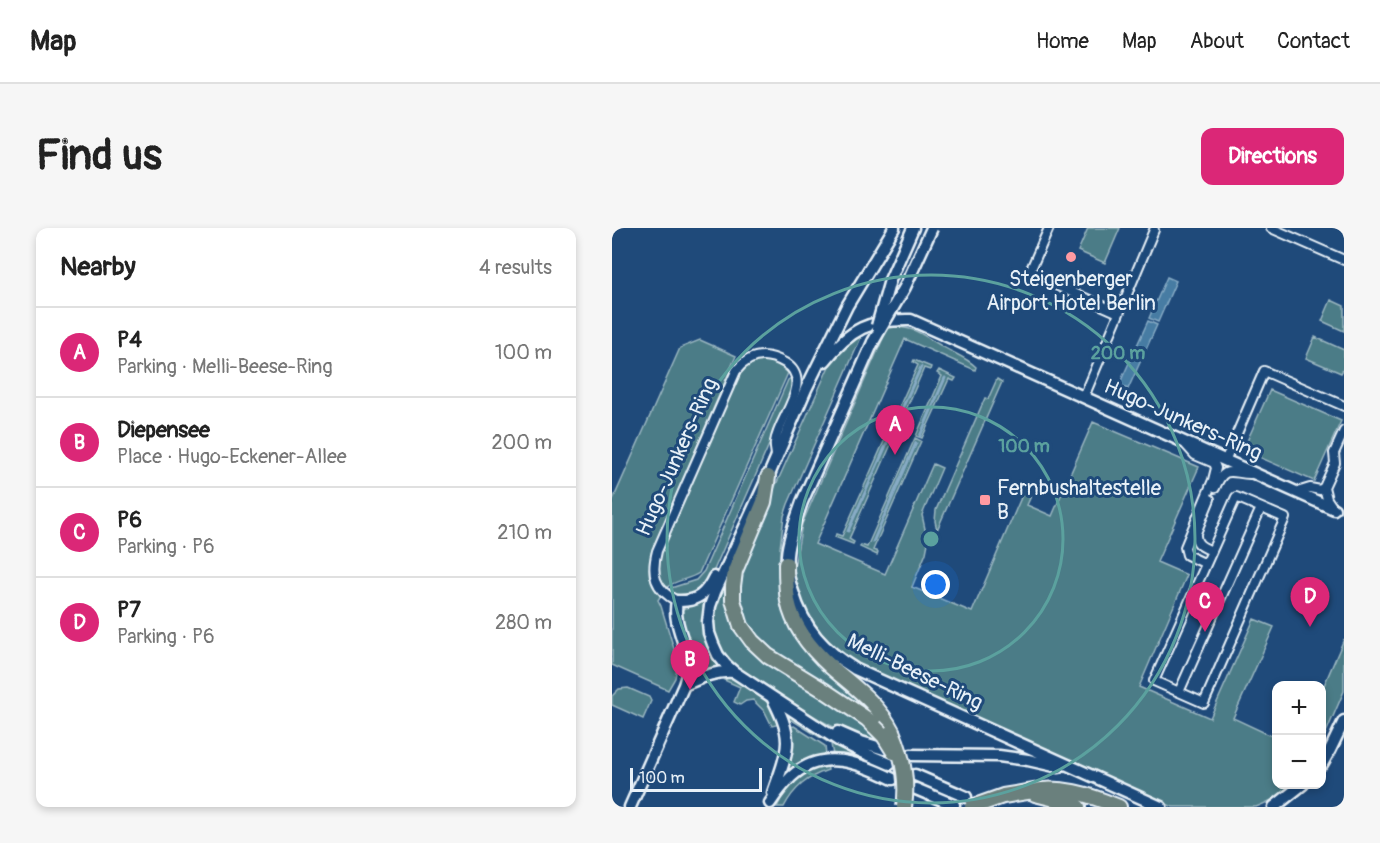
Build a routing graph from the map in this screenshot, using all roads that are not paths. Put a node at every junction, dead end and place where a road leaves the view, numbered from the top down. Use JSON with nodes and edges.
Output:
{"nodes":[{"id":1,"x":894,"y":228,"type":"edge"},
{"id":2,"x":913,"y":228,"type":"edge"},
{"id":3,"x":932,"y":228,"type":"edge"},
{"id":4,"x":1049,"y":228,"type":"edge"},
{"id":5,"x":1271,"y":228,"type":"edge"},
{"id":6,"x":1154,"y":230,"type":"dead end"},
{"id":7,"x":1344,"y":260,"type":"edge"},
{"id":8,"x":1119,"y":313,"type":"junction"},
{"id":9,"x":873,"y":342,"type":"junction"},
{"id":10,"x":1084,"y":397,"type":"junction"},
{"id":11,"x":1344,"y":406,"type":"edge"},
{"id":12,"x":1344,"y":431,"type":"edge"},
{"id":13,"x":1184,"y":442,"type":"junction"},
{"id":14,"x":777,"y":457,"type":"junction"},
{"id":15,"x":1226,"y":461,"type":"junction"},
{"id":16,"x":1257,"y":475,"type":"junction"},
{"id":17,"x":768,"y":477,"type":"junction"},
{"id":18,"x":1324,"y":487,"type":"junction"},
{"id":19,"x":1296,"y":493,"type":"junction"},
{"id":20,"x":1261,"y":508,"type":"junction"},
{"id":21,"x":1334,"y":509,"type":"joint"},
{"id":22,"x":1212,"y":551,"type":"junction"},
{"id":23,"x":786,"y":564,"type":"junction"},
{"id":24,"x":1206,"y":564,"type":"junction"},
{"id":25,"x":677,"y":601,"type":"junction"},
{"id":26,"x":734,"y":672,"type":"junction"},
{"id":27,"x":684,"y":685,"type":"junction"},
{"id":28,"x":1179,"y":692,"type":"junction"},
{"id":29,"x":772,"y":696,"type":"junction"},
{"id":30,"x":788,"y":706,"type":"junction"},
{"id":31,"x":1344,"y":721,"type":"edge"},
{"id":32,"x":884,"y":749,"type":"dead end"},
{"id":33,"x":911,"y":755,"type":"dead end"},
{"id":34,"x":1326,"y":757,"type":"edge"},
{"id":35,"x":903,"y":768,"type":"junction"},
{"id":36,"x":1093,"y":777,"type":"junction"},
{"id":37,"x":893,"y":779,"type":"dead end"},
{"id":38,"x":916,"y":789,"type":"dead end"},
{"id":39,"x":1297,"y":789,"type":"edge"},
{"id":40,"x":1027,"y":792,"type":"junction"},
{"id":41,"x":969,"y":802,"type":"edge"},
{"id":42,"x":769,"y":805,"type":"edge"},
{"id":43,"x":954,"y":805,"type":"dead end"},
{"id":44,"x":630,"y":807,"type":"edge"},
{"id":45,"x":904,"y":807,"type":"edge"},
{"id":46,"x":1078,"y":807,"type":"edge"},
{"id":47,"x":1119,"y":807,"type":"edge"},
{"id":48,"x":1161,"y":807,"type":"edge"},
{"id":49,"x":1274,"y":807,"type":"edge"}],
"edges":[{"from":1,"to":14,"type":"street","name":"Hugo-Junkers-Ring"},
{"from":2,"to":9,"type":"street","name":"Melli-Beese-Ring","bridge":true},
{"from":3,"to":9,"type":"street","name":"Melli-Beese-Ring","bridge":true},
{"from":4,"to":8,"type":"street"},
{"from":5,"to":7,"type":"street"},
{"from":6,"to":8,"type":"street"},
{"from":8,"to":10,"type":"street"},
{"from":9,"to":23,"type":"street","name":"Melli-Beese-Ring"},
{"from":10,"to":13,"type":"street","name":"Hugo-Junkers-Ring"},
{"from":10,"to":14,"type":"street","name":"Hugo-Junkers-Ring"},
{"from":11,"to":15,"type":"street"},
{"from":12,"to":18,"type":"street"},
{"from":13,"to":15,"type":"street","name":"Hugo-Junkers-Ring"},
{"from":13,"to":24,"type":"street"},
{"from":14,"to":17,"type":"street","name":"Hugo-Junkers-Ring"},
{"from":14,"to":25,"type":"street","name":"Hugo-Junkers-Ring"},
{"from":15,"to":16,"type":"street","name":"Hugo-Junkers-Ring"},
{"from":16,"to":19,"type":"street","name":"Hugo-Junkers-Ring"},
{"from":16,"to":22,"type":"street"},
{"from":17,"to":25,"type":"street"},
{"from":17,"to":26,"type":"street","name":"Hugo-Junkers-Ring"},
{"from":17,"to":35,"type":"highway","bridge":true},
{"from":18,"to":19,"type":"street"},
{"from":18,"to":21,"type":"street"},
{"from":19,"to":21,"type":"street","name":"Hugo-Junkers-Ring"},
{"from":20,"to":22,"type":"street"},
{"from":20,"to":28,"type":"street"},
{"from":20,"to":28,"type":"street"},
{"from":22,"to":24,"type":"street"},
{"from":23,"to":35,"type":"highway","bridge":true},
{"from":23,"to":36,"type":"street","name":"Melli-Beese-Ring"},
{"from":24,"to":28,"type":"street"},
{"from":25,"to":27,"type":"street"},
{"from":26,"to":27,"type":"street"},
{"from":26,"to":29,"type":"street","name":"Hugo-Junkers-Ring"},
{"from":27,"to":44,"type":"street"},
{"from":29,"to":30,"type":"street","name":"Hugo-Junkers-Ring"},
{"from":29,"to":42,"type":"street"},
{"from":30,"to":32,"type":"street"},
{"from":30,"to":35,"type":"street","name":"Hugo-Junkers-Ring"},
{"from":31,"to":34,"type":"street"},
{"from":33,"to":36,"type":"street"},
{"from":35,"to":41,"type":"street","name":"Hugo-Junkers-Ring"},
{"from":35,"to":45,"type":"highway","bridge":true},
{"from":36,"to":48,"type":"street","name":"Melli-Beese-Ring"},
{"from":37,"to":42,"type":"street"},
{"from":38,"to":43,"type":"street"},
{"from":39,"to":49,"type":"street"},
{"from":40,"to":41,"type":"highway","bridge":true},
{"from":40,"to":46,"type":"highway"},
{"from":40,"to":47,"type":"highway"}]}
